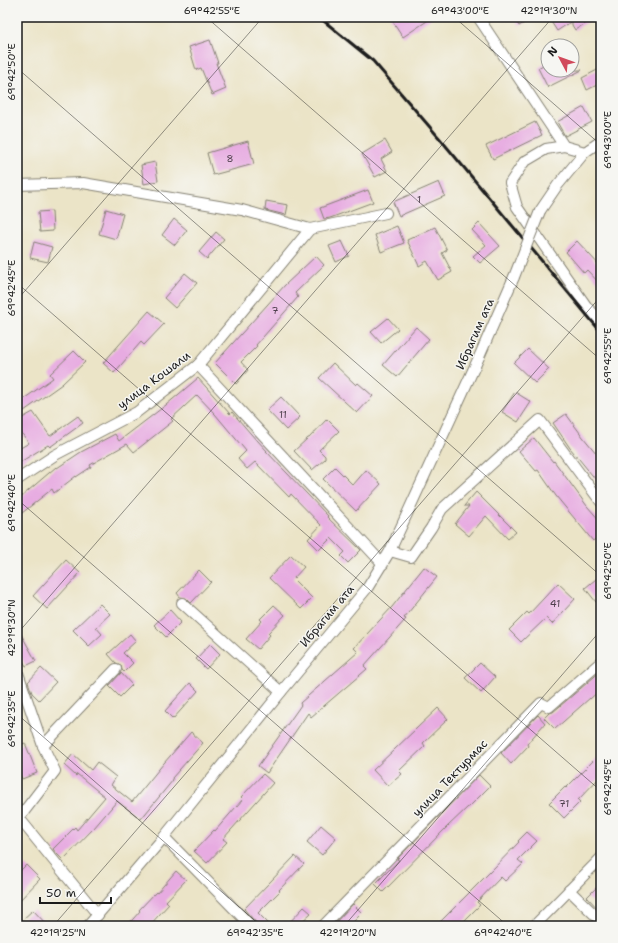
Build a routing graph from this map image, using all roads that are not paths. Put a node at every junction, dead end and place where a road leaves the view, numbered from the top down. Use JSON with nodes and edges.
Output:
{"nodes":[{"id":1,"x":478,"y":17,"type":"edge"},
{"id":2,"x":601,"y":141,"type":"edge"},
{"id":3,"x":564,"y":146,"type":"junction"},
{"id":4,"x":585,"y":152,"type":"junction"},
{"id":5,"x":17,"y":185,"type":"edge"},
{"id":6,"x":386,"y":214,"type":"dead end"},
{"id":7,"x":310,"y":230,"type":"junction"},
{"id":8,"x":601,"y":322,"type":"edge"},
{"id":9,"x":198,"y":365,"type":"junction"},
{"id":10,"x":17,"y":480,"type":"edge"},
{"id":11,"x":601,"y":502,"type":"edge"},
{"id":12,"x":390,"y":551,"type":"junction"},
{"id":13,"x":383,"y":564,"type":"junction"},
{"id":14,"x":182,"y":603,"type":"dead end"},
{"id":15,"x":601,"y":662,"type":"edge"},
{"id":16,"x":116,"y":669,"type":"dead end"},
{"id":17,"x":17,"y":670,"type":"edge"},
{"id":18,"x":281,"y":692,"type":"junction"},
{"id":19,"x":43,"y":746,"type":"junction"},
{"id":20,"x":164,"y":837,"type":"junction"},
{"id":21,"x":601,"y":858,"type":"edge"},
{"id":22,"x":569,"y":890,"type":"junction"},
{"id":23,"x":98,"y":915,"type":"junction"},
{"id":24,"x":601,"y":921,"type":"edge"},
{"id":25,"x":88,"y":926,"type":"edge"},
{"id":26,"x":251,"y":926,"type":"edge"},
{"id":27,"x":323,"y":926,"type":"edge"},
{"id":28,"x":534,"y":926,"type":"edge"}],
"edges":[{"from":1,"to":3,"type":"street"},
{"from":2,"to":4,"type":"street"},
{"from":3,"to":4,"type":"street"},
{"from":3,"to":8,"type":"street"},
{"from":4,"to":12,"type":"street","name":"Ибрагим ата","bridge":true},
{"from":5,"to":7,"type":"street"},
{"from":6,"to":7,"type":"street"},
{"from":7,"to":9,"type":"street","name":"улица Кошали"},
{"from":9,"to":10,"type":"street","name":"улица Кошали"},
{"from":9,"to":13,"type":"street"},
{"from":11,"to":12,"type":"street"},
{"from":12,"to":13,"type":"street","name":"Ибрагим ата"},
{"from":13,"to":18,"type":"street","name":"Ибрагим ата"},
{"from":14,"to":18,"type":"street"},
{"from":15,"to":27,"type":"street","name":"улица Тектурмас"},
{"from":16,"to":19,"type":"street"},
{"from":17,"to":19,"type":"street"},
{"from":18,"to":20,"type":"street","name":"Ибрагим ата"},
{"from":19,"to":23,"type":"street"},
{"from":20,"to":23,"type":"street","name":"Ибрагим ата"},
{"from":20,"to":26,"type":"street"},
{"from":21,"to":22,"type":"street"},
{"from":22,"to":24,"type":"street"},
{"from":22,"to":28,"type":"street"},
{"from":23,"to":25,"type":"street","name":"Ибрагим ата"}]}
